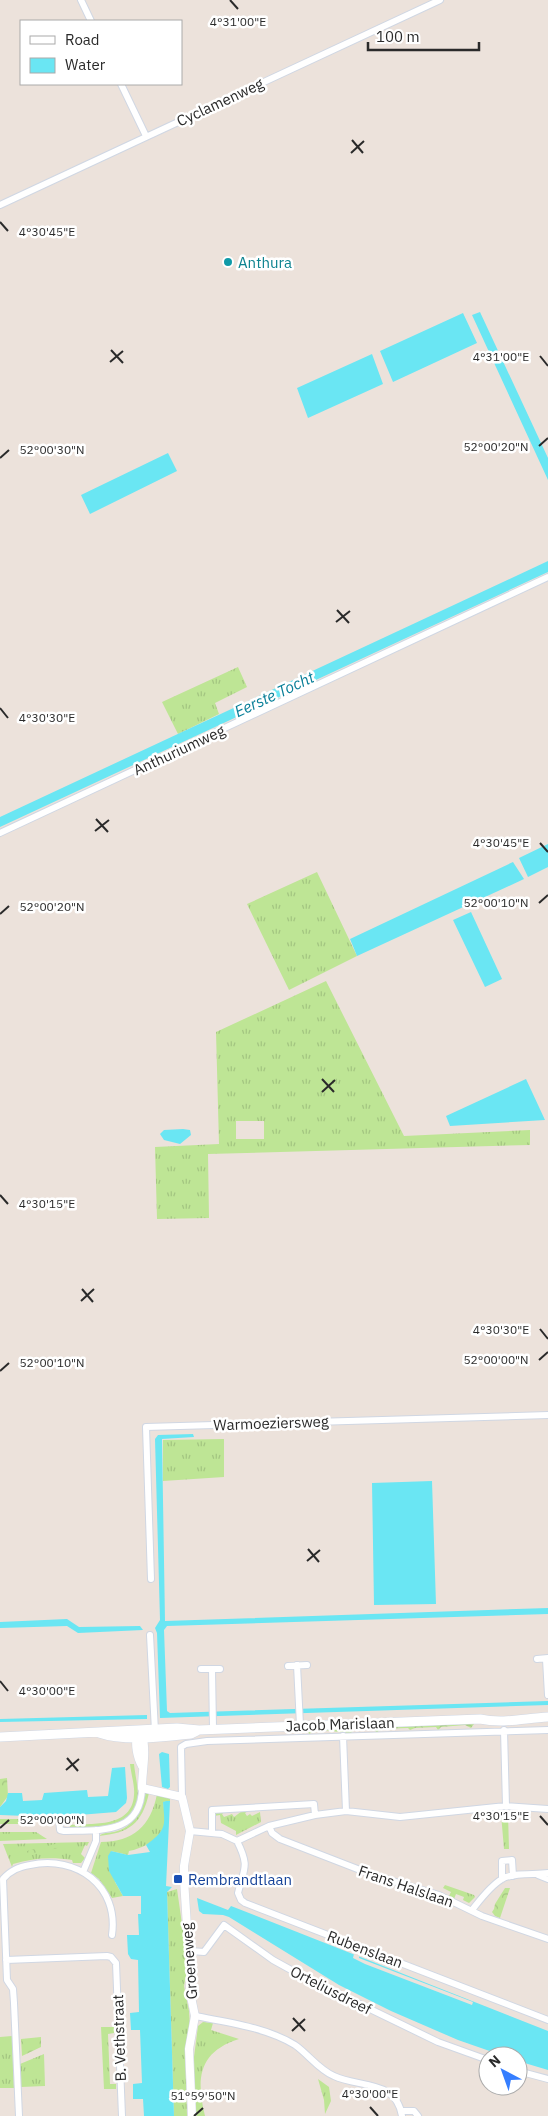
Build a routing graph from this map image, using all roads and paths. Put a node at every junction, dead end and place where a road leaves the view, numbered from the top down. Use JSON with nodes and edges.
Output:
{"nodes":[{"id":1,"x":81,"y":0,"type":"edge"},
{"id":2,"x":440,"y":0,"type":"edge"},
{"id":3,"x":91,"y":20,"type":"edge"},
{"id":4,"x":121,"y":85,"type":"edge"},
{"id":5,"x":146,"y":136,"type":"junction"},
{"id":6,"x":0,"y":205,"type":"edge"},
{"id":7,"x":548,"y":577,"type":"edge"},
{"id":8,"x":0,"y":833,"type":"edge"},
{"id":9,"x":548,"y":1415,"type":"edge"},
{"id":10,"x":151,"y":1579,"type":"dead end"},
{"id":11,"x":150,"y":1635,"type":"dead end"},
{"id":12,"x":547,"y":1658,"type":"edge"},
{"id":13,"x":536,"y":1659,"type":"dead end"},
{"id":14,"x":297,"y":1665,"type":"junction"},
{"id":15,"x":307,"y":1665,"type":"dead end"},
{"id":16,"x":288,"y":1666,"type":"dead end"},
{"id":17,"x":201,"y":1669,"type":"dead end"},
{"id":18,"x":212,"y":1669,"type":"junction"},
{"id":19,"x":220,"y":1669,"type":"dead end"},
{"id":20,"x":548,"y":1695,"type":"edge"},
{"id":21,"x":548,"y":1717,"type":"edge"},
{"id":22,"x":300,"y":1721,"type":"junction"},
{"id":23,"x":213,"y":1728,"type":"junction"},
{"id":24,"x":504,"y":1730,"type":"junction"},
{"id":25,"x":548,"y":1730,"type":"edge"},
{"id":26,"x":155,"y":1732,"type":"junction"},
{"id":27,"x":140,"y":1734,"type":"junction"},
{"id":28,"x":343,"y":1736,"type":"junction"},
{"id":29,"x":0,"y":1737,"type":"edge"},
{"id":30,"x":142,"y":1788,"type":"junction"},
{"id":31,"x":182,"y":1796,"type":"junction"},
{"id":32,"x":506,"y":1806,"type":"junction"},
{"id":33,"x":548,"y":1809,"type":"edge"},
{"id":34,"x":346,"y":1811,"type":"junction"},
{"id":35,"x":315,"y":1815,"type":"junction"},
{"id":36,"x":59,"y":1819,"type":"dead end"},
{"id":37,"x":269,"y":1826,"type":"junction"},
{"id":38,"x":96,"y":1830,"type":"junction"},
{"id":39,"x":190,"y":1831,"type":"junction"},
{"id":40,"x":212,"y":1832,"type":"junction"},
{"id":41,"x":237,"y":1841,"type":"junction"},
{"id":42,"x":84,"y":1872,"type":"junction"},
{"id":43,"x":548,"y":1873,"type":"edge"},
{"id":44,"x":538,"y":1875,"type":"junction"},
{"id":45,"x":513,"y":1876,"type":"junction"},
{"id":46,"x":502,"y":1879,"type":"junction"},
{"id":47,"x":548,"y":1880,"type":"edge"},
{"id":48,"x":472,"y":1910,"type":"junction"},
{"id":49,"x":112,"y":1935,"type":"dead end"},
{"id":50,"x":548,"y":1939,"type":"edge"},
{"id":51,"x":191,"y":1952,"type":"junction"},
{"id":52,"x":6,"y":1960,"type":"junction"},
{"id":53,"x":195,"y":2016,"type":"junction"},
{"id":54,"x":548,"y":2020,"type":"edge"},
{"id":55,"x":478,"y":2056,"type":"edge"},
{"id":56,"x":528,"y":2074,"type":"edge"},
{"id":57,"x":548,"y":2079,"type":"edge"},
{"id":58,"x":402,"y":2113,"type":"edge"},
{"id":59,"x":19,"y":2116,"type":"edge"},
{"id":60,"x":122,"y":2116,"type":"edge"},
{"id":61,"x":192,"y":2116,"type":"edge"},
{"id":62,"x":418,"y":2116,"type":"edge"}],
"edges":[{"from":1,"to":3,"type":"street"},
{"from":2,"to":5,"type":"street","name":"Cyclamenweg"},
{"from":4,"to":5,"type":"street"},
{"from":5,"to":6,"type":"street","name":"Cyclamenweg"},
{"from":7,"to":8,"type":"street","name":"Anthuriumweg"},
{"from":9,"to":10,"type":"street","name":"Warmoeziersweg"},
{"from":11,"to":26,"type":"street"},
{"from":12,"to":13,"type":"street"},
{"from":12,"to":20,"type":"street"},
{"from":14,"to":15,"type":"street"},
{"from":14,"to":16,"type":"street"},
{"from":14,"to":22,"type":"street"},
{"from":17,"to":18,"type":"street"},
{"from":18,"to":19,"type":"street"},
{"from":18,"to":23,"type":"street"},
{"from":21,"to":22,"type":"main road","name":"Jacob Marislaan"},
{"from":22,"to":23,"type":"main road","name":"Jacob Marislaan"},
{"from":23,"to":26,"type":"main road","name":"Jacob Marislaan"},
{"from":24,"to":25,"type":"street"},
{"from":24,"to":28,"type":"street"},
{"from":24,"to":32,"type":"street"},
{"from":26,"to":27,"type":"main road","name":"Jacob Marislaan"},
{"from":27,"to":29,"type":"main road","name":"Jacob Marislaan"},
{"from":27,"to":30,"type":"street"},
{"from":28,"to":31,"type":"street","name":"Groeneweg"},
{"from":28,"to":34,"type":"street"},
{"from":30,"to":31,"type":"street"},
{"from":30,"to":38,"type":"street"},
{"from":31,"to":39,"type":"street","name":"Groeneweg"},
{"from":32,"to":33,"type":"street"},
{"from":32,"to":34,"type":"street"},
{"from":34,"to":35,"type":"street"},
{"from":35,"to":37,"type":"street"},
{"from":35,"to":40,"type":"street"},
{"from":36,"to":38,"type":"street"},
{"from":37,"to":41,"type":"street"},
{"from":37,"to":48,"type":"street","name":"Frans Halslaan"},
{"from":38,"to":42,"type":"street"},
{"from":39,"to":40,"type":"street"},
{"from":39,"to":51,"type":"street","name":"Groeneweg"},
{"from":40,"to":41,"type":"street"},
{"from":41,"to":54,"type":"street","name":"Rubenslaan"},
{"from":42,"to":49,"type":"street"},
{"from":42,"to":52,"type":"street"},
{"from":43,"to":44,"type":"street"},
{"from":44,"to":45,"type":"street"},
{"from":44,"to":47,"type":"street"},
{"from":45,"to":46,"type":"street"},
{"from":45,"to":46,"type":"street"},
{"from":46,"to":48,"type":"street"},
{"from":48,"to":50,"type":"street","name":"Frans Halslaan"},
{"from":51,"to":53,"type":"street","name":"Groeneweg"},
{"from":51,"to":55,"type":"street","name":"Orteliusdreef"},
{"from":52,"to":59,"type":"street"},
{"from":52,"to":60,"type":"street","name":"B. Vethstraat"},
{"from":53,"to":58,"type":"street"},
{"from":53,"to":61,"type":"street","name":"Groeneweg"},
{"from":56,"to":57,"type":"street"},
{"from":58,"to":62,"type":"street"}]}
